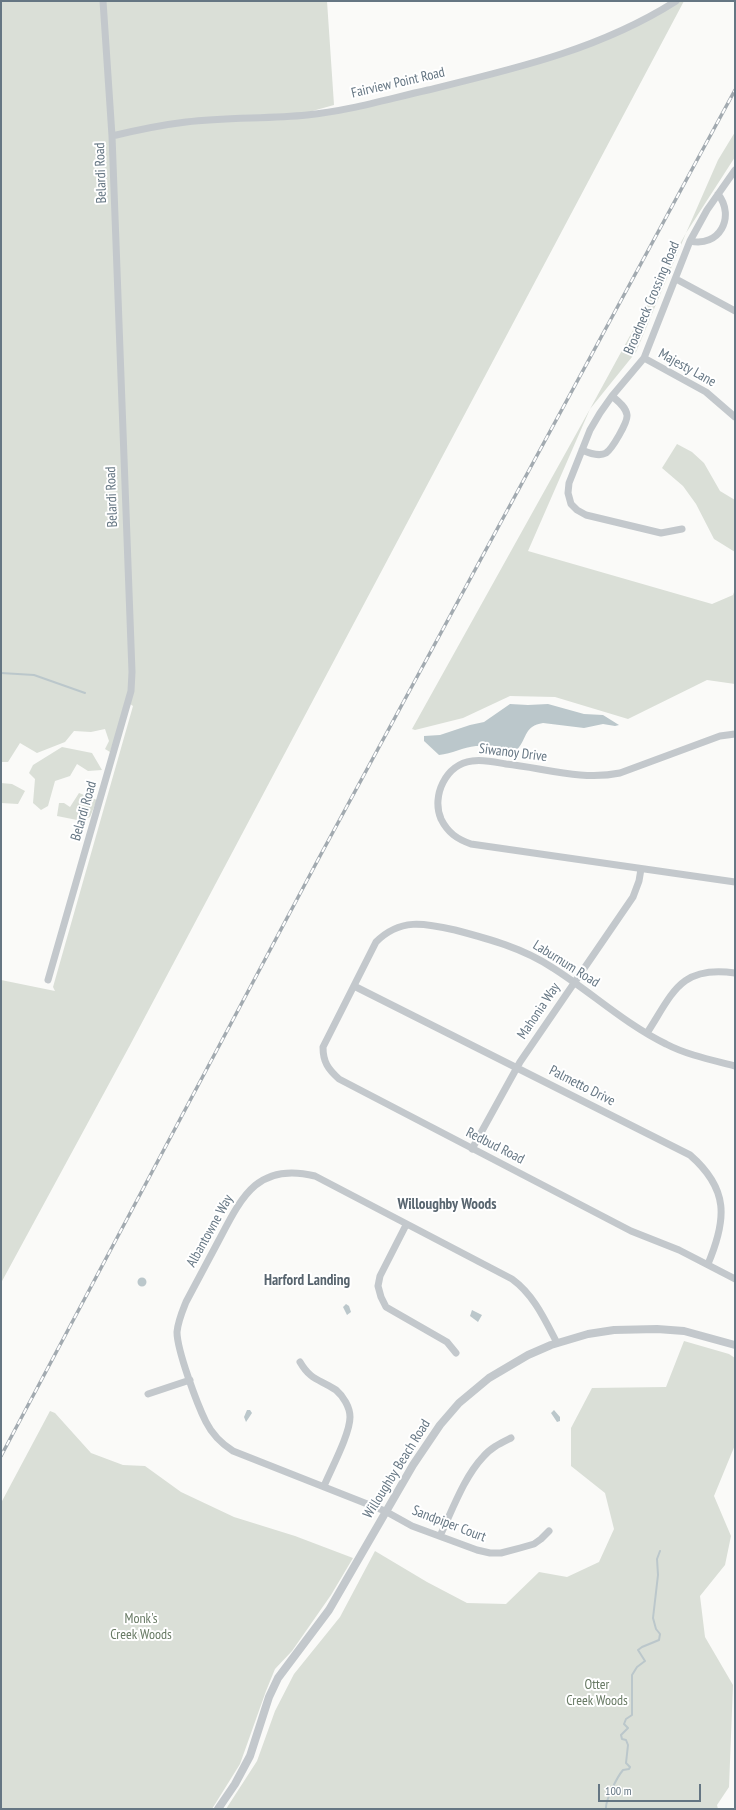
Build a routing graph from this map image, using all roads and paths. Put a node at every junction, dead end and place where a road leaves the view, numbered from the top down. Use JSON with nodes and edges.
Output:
{"nodes":[{"id":1,"x":103,"y":1,"type":"edge"},
{"id":2,"x":676,"y":1,"type":"edge"},
{"id":3,"x":112,"y":136,"type":"junction"},
{"id":4,"x":735,"y":170,"type":"edge"},
{"id":5,"x":718,"y":194,"type":"junction"},
{"id":6,"x":690,"y":241,"type":"junction"},
{"id":7,"x":676,"y":279,"type":"junction"},
{"id":8,"x":735,"y":311,"type":"edge"},
{"id":9,"x":644,"y":358,"type":"junction"},
{"id":10,"x":612,"y":396,"type":"junction"},
{"id":11,"x":735,"y":417,"type":"edge"},
{"id":12,"x":582,"y":450,"type":"junction"},
{"id":13,"x":682,"y":530,"type":"dead end"},
{"id":14,"x":735,"y":734,"type":"edge"},
{"id":15,"x":641,"y":869,"type":"junction"},
{"id":16,"x":735,"y":882,"type":"edge"},
{"id":17,"x":735,"y":973,"type":"edge"},
{"id":18,"x":48,"y":980,"type":"dead end"},
{"id":19,"x":574,"y":982,"type":"junction"},
{"id":20,"x":354,"y":986,"type":"junction"},
{"id":21,"x":647,"y":1033,"type":"junction"},
{"id":22,"x":735,"y":1066,"type":"edge"},
{"id":23,"x":517,"y":1067,"type":"junction"},
{"id":24,"x":472,"y":1148,"type":"junction"},
{"id":25,"x":406,"y":1225,"type":"junction"},
{"id":26,"x":708,"y":1264,"type":"junction"},
{"id":27,"x":735,"y":1279,"type":"edge"},
{"id":28,"x":557,"y":1343,"type":"junction"},
{"id":29,"x":735,"y":1345,"type":"edge"},
{"id":30,"x":456,"y":1353,"type":"dead end"},
{"id":31,"x":300,"y":1362,"type":"dead end"},
{"id":32,"x":190,"y":1380,"type":"junction"},
{"id":33,"x":148,"y":1394,"type":"dead end"},
{"id":34,"x":511,"y":1438,"type":"dead end"},
{"id":35,"x":324,"y":1486,"type":"junction"},
{"id":36,"x":385,"y":1511,"type":"junction"},
{"id":37,"x":549,"y":1531,"type":"dead end"},
{"id":38,"x":440,"y":1536,"type":"junction"},
{"id":39,"x":218,"y":1809,"type":"edge"}],
"edges":[{"from":1,"to":3,"type":"street","name":"Belardi Road"},
{"from":2,"to":3,"type":"street","name":"Fairview Point Road"},
{"from":3,"to":18,"type":"street","name":"Belardi Road"},
{"from":4,"to":5,"type":"street","name":"Broadneck Crossing Road"},
{"from":5,"to":6,"type":"street","name":"Broadneck Crossing Road"},
{"from":5,"to":6,"type":"street"},
{"from":6,"to":7,"type":"street","name":"Broadneck Crossing Road"},
{"from":7,"to":8,"type":"street"},
{"from":7,"to":9,"type":"street","name":"Broadneck Crossing Road"},
{"from":9,"to":10,"type":"street","name":"Broadneck Crossing Road"},
{"from":9,"to":11,"type":"street","name":"Majesty Lane"},
{"from":10,"to":12,"type":"street","name":"Broadneck Crossing Road"},
{"from":10,"to":12,"type":"street"},
{"from":12,"to":13,"type":"street","name":"Broadneck Crossing Road"},
{"from":14,"to":15,"type":"street","name":"Siwanoy Drive"},
{"from":15,"to":16,"type":"street","name":"Siwanoy Drive"},
{"from":15,"to":19,"type":"street","name":"Mahonia Way"},
{"from":17,"to":21,"type":"street"},
{"from":19,"to":20,"type":"street","name":"Laburnum Road"},
{"from":19,"to":21,"type":"street","name":"Laburnum Road"},
{"from":19,"to":23,"type":"street","name":"Mahonia Way"},
{"from":20,"to":23,"type":"street","name":"Palmetto Drive"},
{"from":20,"to":24,"type":"street","name":"Redbud Road"},
{"from":21,"to":22,"type":"street","name":"Laburnum Road"},
{"from":23,"to":24,"type":"street","name":"Mahonia Way"},
{"from":23,"to":26,"type":"street","name":"Palmetto Drive"},
{"from":24,"to":26,"type":"street","name":"Redbud Road"},
{"from":25,"to":28,"type":"street","name":"Albantowne Way"},
{"from":25,"to":30,"type":"street"},
{"from":25,"to":32,"type":"street","name":"Albantowne Way"},
{"from":26,"to":27,"type":"street","name":"Redbud Road"},
{"from":28,"to":29,"type":"street","name":"Willoughby Beach Road"},
{"from":28,"to":36,"type":"street","name":"Willoughby Beach Road"},
{"from":31,"to":35,"type":"street"},
{"from":32,"to":33,"type":"street"},
{"from":32,"to":35,"type":"street","name":"Albantowne Way"},
{"from":34,"to":38,"type":"street"},
{"from":35,"to":36,"type":"street","name":"Albantowne Way"},
{"from":36,"to":38,"type":"street","name":"Sandpiper Court"},
{"from":36,"to":39,"type":"street","name":"Willoughby Beach Road"},
{"from":37,"to":38,"type":"street","name":"Sandpiper Court"}]}
